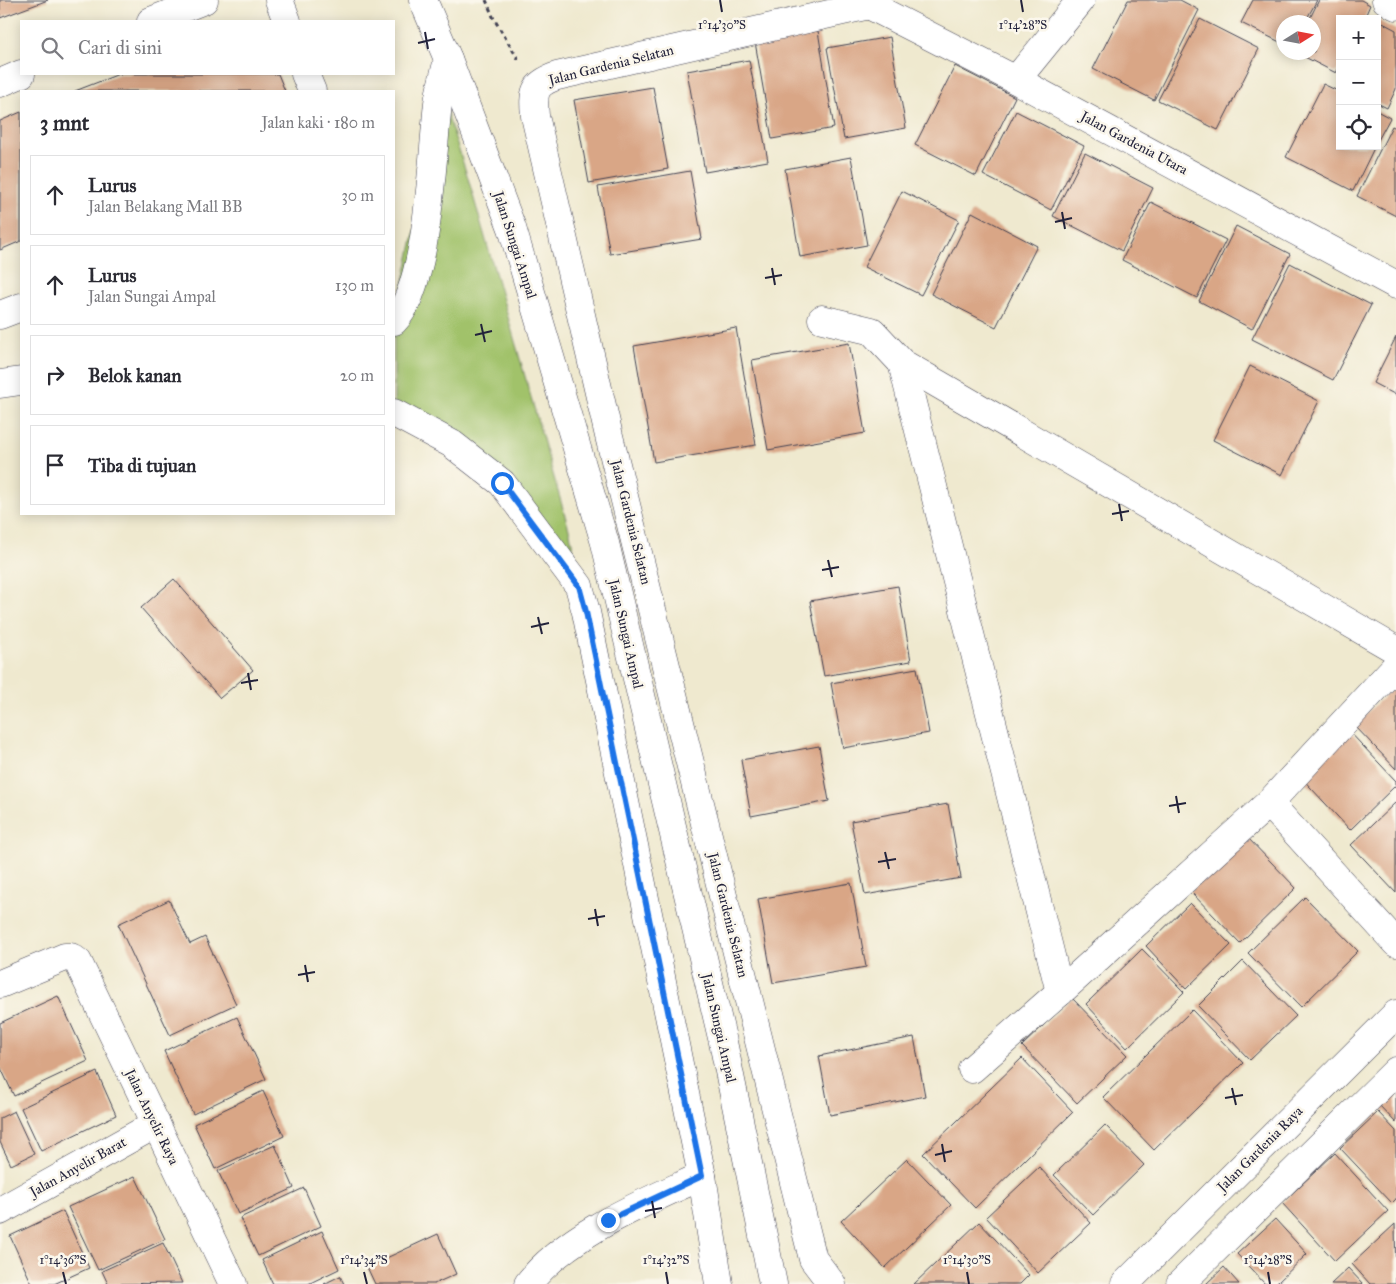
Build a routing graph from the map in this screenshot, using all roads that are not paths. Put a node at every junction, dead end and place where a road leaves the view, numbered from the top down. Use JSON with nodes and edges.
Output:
{"nodes":[{"id":1,"x":204,"y":0,"type":"edge"},
{"id":2,"x":279,"y":0,"type":"edge"},
{"id":3,"x":423,"y":0,"type":"edge"},
{"id":4,"x":1081,"y":0,"type":"edge"},
{"id":5,"x":1386,"y":0,"type":"edge"},
{"id":6,"x":874,"y":2,"type":"edge"},
{"id":7,"x":1396,"y":6,"type":"edge"},
{"id":8,"x":154,"y":20,"type":"edge"},
{"id":9,"x":287,"y":20,"type":"edge"},
{"id":10,"x":448,"y":59,"type":"junction"},
{"id":11,"x":20,"y":74,"type":"edge"},
{"id":12,"x":306,"y":75,"type":"edge"},
{"id":13,"x":1016,"y":80,"type":"junction"},
{"id":14,"x":0,"y":83,"type":"edge"},
{"id":15,"x":312,"y":90,"type":"edge"},
{"id":16,"x":1396,"y":285,"type":"edge"},
{"id":17,"x":20,"y":307,"type":"edge"},
{"id":18,"x":0,"y":315,"type":"edge"},
{"id":19,"x":395,"y":319,"type":"edge"},
{"id":20,"x":822,"y":319,"type":"dead end"},
{"id":21,"x":902,"y":363,"type":"junction"},
{"id":22,"x":20,"y":382,"type":"edge"},
{"id":23,"x":0,"y":384,"type":"edge"},
{"id":24,"x":395,"y":415,"type":"edge"},
{"id":25,"x":1396,"y":650,"type":"edge"},
{"id":26,"x":1396,"y":666,"type":"edge"},
{"id":27,"x":1269,"y":803,"type":"junction"},
{"id":28,"x":1396,"y":943,"type":"edge"},
{"id":29,"x":0,"y":984,"type":"edge"},
{"id":30,"x":1060,"y":992,"type":"junction"},
{"id":31,"x":1396,"y":1014,"type":"edge"},
{"id":32,"x":972,"y":1068,"type":"dead end"},
{"id":33,"x":1396,"y":1071,"type":"edge"},
{"id":34,"x":156,"y":1124,"type":"junction"},
{"id":35,"x":702,"y":1176,"type":"junction"},
{"id":36,"x":0,"y":1211,"type":"edge"},
{"id":37,"x":233,"y":1284,"type":"edge"},
{"id":38,"x":528,"y":1284,"type":"edge"},
{"id":39,"x":720,"y":1284,"type":"edge"},
{"id":40,"x":773,"y":1284,"type":"edge"},
{"id":41,"x":832,"y":1284,"type":"edge"},
{"id":42,"x":1124,"y":1284,"type":"edge"},
{"id":43,"x":1180,"y":1284,"type":"edge"}],
"edges":[{"from":1,"to":8,"type":"street"},
{"from":2,"to":9,"type":"street"},
{"from":3,"to":10,"type":"street","name":"Jalan Sungai Ampal"},
{"from":4,"to":13,"type":"street"},
{"from":5,"to":7,"type":"street"},
{"from":6,"to":13,"type":"street","name":"Jalan Gardenia Utara"},
{"from":6,"to":41,"type":"street","name":"Jalan Gardenia Selatan"},
{"from":10,"to":19,"type":"street"},
{"from":10,"to":40,"type":"street","name":"Jalan Sungai Ampal"},
{"from":11,"to":14,"type":"street"},
{"from":12,"to":15,"type":"street"},
{"from":13,"to":16,"type":"street","name":"Jalan Gardenia Utara"},
{"from":17,"to":18,"type":"street"},
{"from":20,"to":21,"type":"street"},
{"from":21,"to":25,"type":"street"},
{"from":21,"to":30,"type":"street"},
{"from":22,"to":23,"type":"street"},
{"from":24,"to":35,"type":"street"},
{"from":26,"to":27,"type":"street"},
{"from":27,"to":28,"type":"street"},
{"from":27,"to":30,"type":"street"},
{"from":29,"to":34,"type":"street","name":"Jalan Anyelir Raya"},
{"from":30,"to":32,"type":"street"},
{"from":31,"to":42,"type":"street","name":"Jalan Gardenia Raya"},
{"from":33,"to":43,"type":"street"},
{"from":34,"to":36,"type":"street","name":"Jalan Anyelir Barat"},
{"from":34,"to":37,"type":"street","name":"Jalan Anyelir Raya"},
{"from":35,"to":38,"type":"street"},
{"from":35,"to":39,"type":"street"}]}
